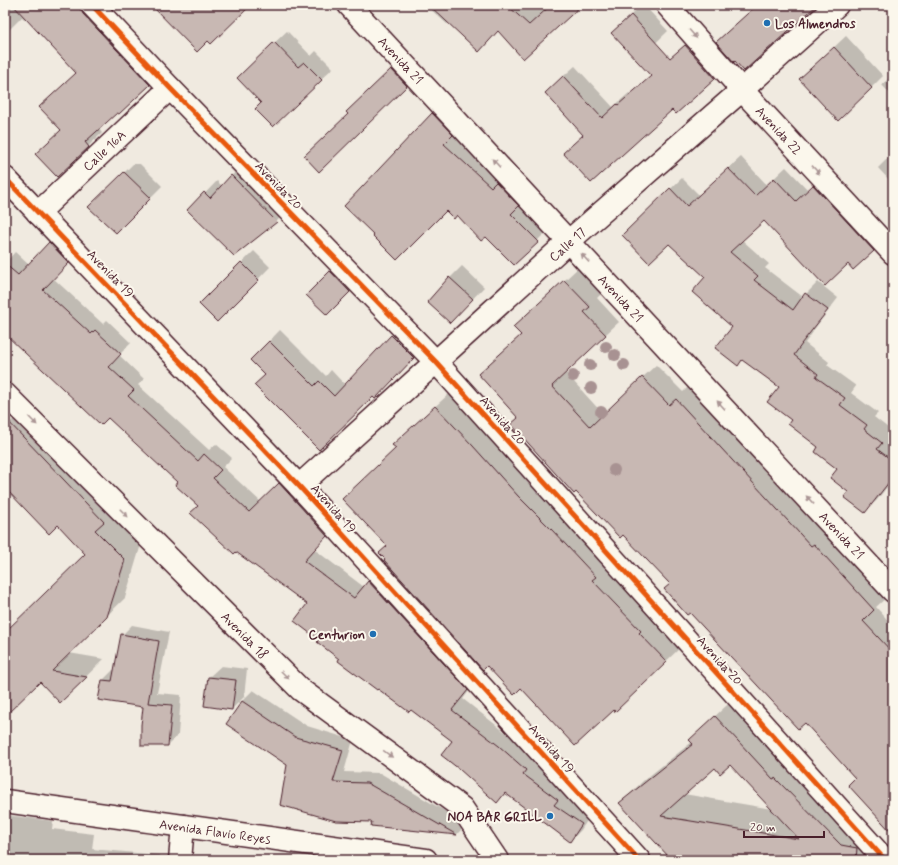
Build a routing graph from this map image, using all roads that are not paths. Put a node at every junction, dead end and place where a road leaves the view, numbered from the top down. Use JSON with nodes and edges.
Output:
{"nodes":[{"id":1,"x":92,"y":5,"type":"edge"},
{"id":2,"x":349,"y":5,"type":"edge"},
{"id":3,"x":667,"y":5,"type":"edge"},
{"id":4,"x":837,"y":5,"type":"edge"},
{"id":5,"x":170,"y":88,"type":"junction"},
{"id":6,"x":742,"y":90,"type":"junction"},
{"id":7,"x":5,"y":178,"type":"edge"},
{"id":8,"x":38,"y":213,"type":"junction"},
{"id":9,"x":569,"y":242,"type":"junction"},
{"id":10,"x":893,"y":253,"type":"edge"},
{"id":11,"x":436,"y":362,"type":"junction"},
{"id":12,"x":5,"y":394,"type":"edge"},
{"id":13,"x":299,"y":486,"type":"junction"},
{"id":14,"x":893,"y":591,"type":"edge"},
{"id":15,"x":8,"y":798,"type":"edge"},
{"id":16,"x":183,"y":826,"type":"junction"},
{"id":17,"x":180,"y":860,"type":"edge"},
{"id":18,"x":426,"y":860,"type":"edge"},
{"id":19,"x":497,"y":860,"type":"edge"},
{"id":20,"x":639,"y":860,"type":"edge"},
{"id":21,"x":885,"y":860,"type":"edge"}],
"edges":[{"from":1,"to":5,"type":"street","name":"Avenida 20"},
{"from":9,"to":2,"type":"street","name":"Avenida 21","one_way":true},
{"from":3,"to":6,"type":"street","name":"Avenida 22","one_way":true},
{"from":4,"to":6,"type":"street","name":"Calle 17"},
{"from":5,"to":8,"type":"street","name":"Calle 16A"},
{"from":5,"to":11,"type":"street","name":"Avenida 20"},
{"from":6,"to":9,"type":"street","name":"Calle 17"},
{"from":6,"to":10,"type":"street","name":"Avenida 22","one_way":true},
{"from":7,"to":8,"type":"street","name":"Avenida 19"},
{"from":8,"to":13,"type":"street","name":"Avenida 19"},
{"from":9,"to":11,"type":"street","name":"Calle 17"},
{"from":14,"to":9,"type":"street","name":"Avenida 21","one_way":true},
{"from":11,"to":13,"type":"street","name":"Calle 17"},
{"from":11,"to":21,"type":"street","name":"Avenida 20"},
{"from":12,"to":19,"type":"street","name":"Avenida 18","one_way":true},
{"from":13,"to":20,"type":"street","name":"Avenida 19"},
{"from":15,"to":16,"type":"street","name":"Avenida Flavio Reyes"},
{"from":16,"to":17,"type":"street"},
{"from":16,"to":18,"type":"street","name":"Avenida Flavio Reyes"}]}
